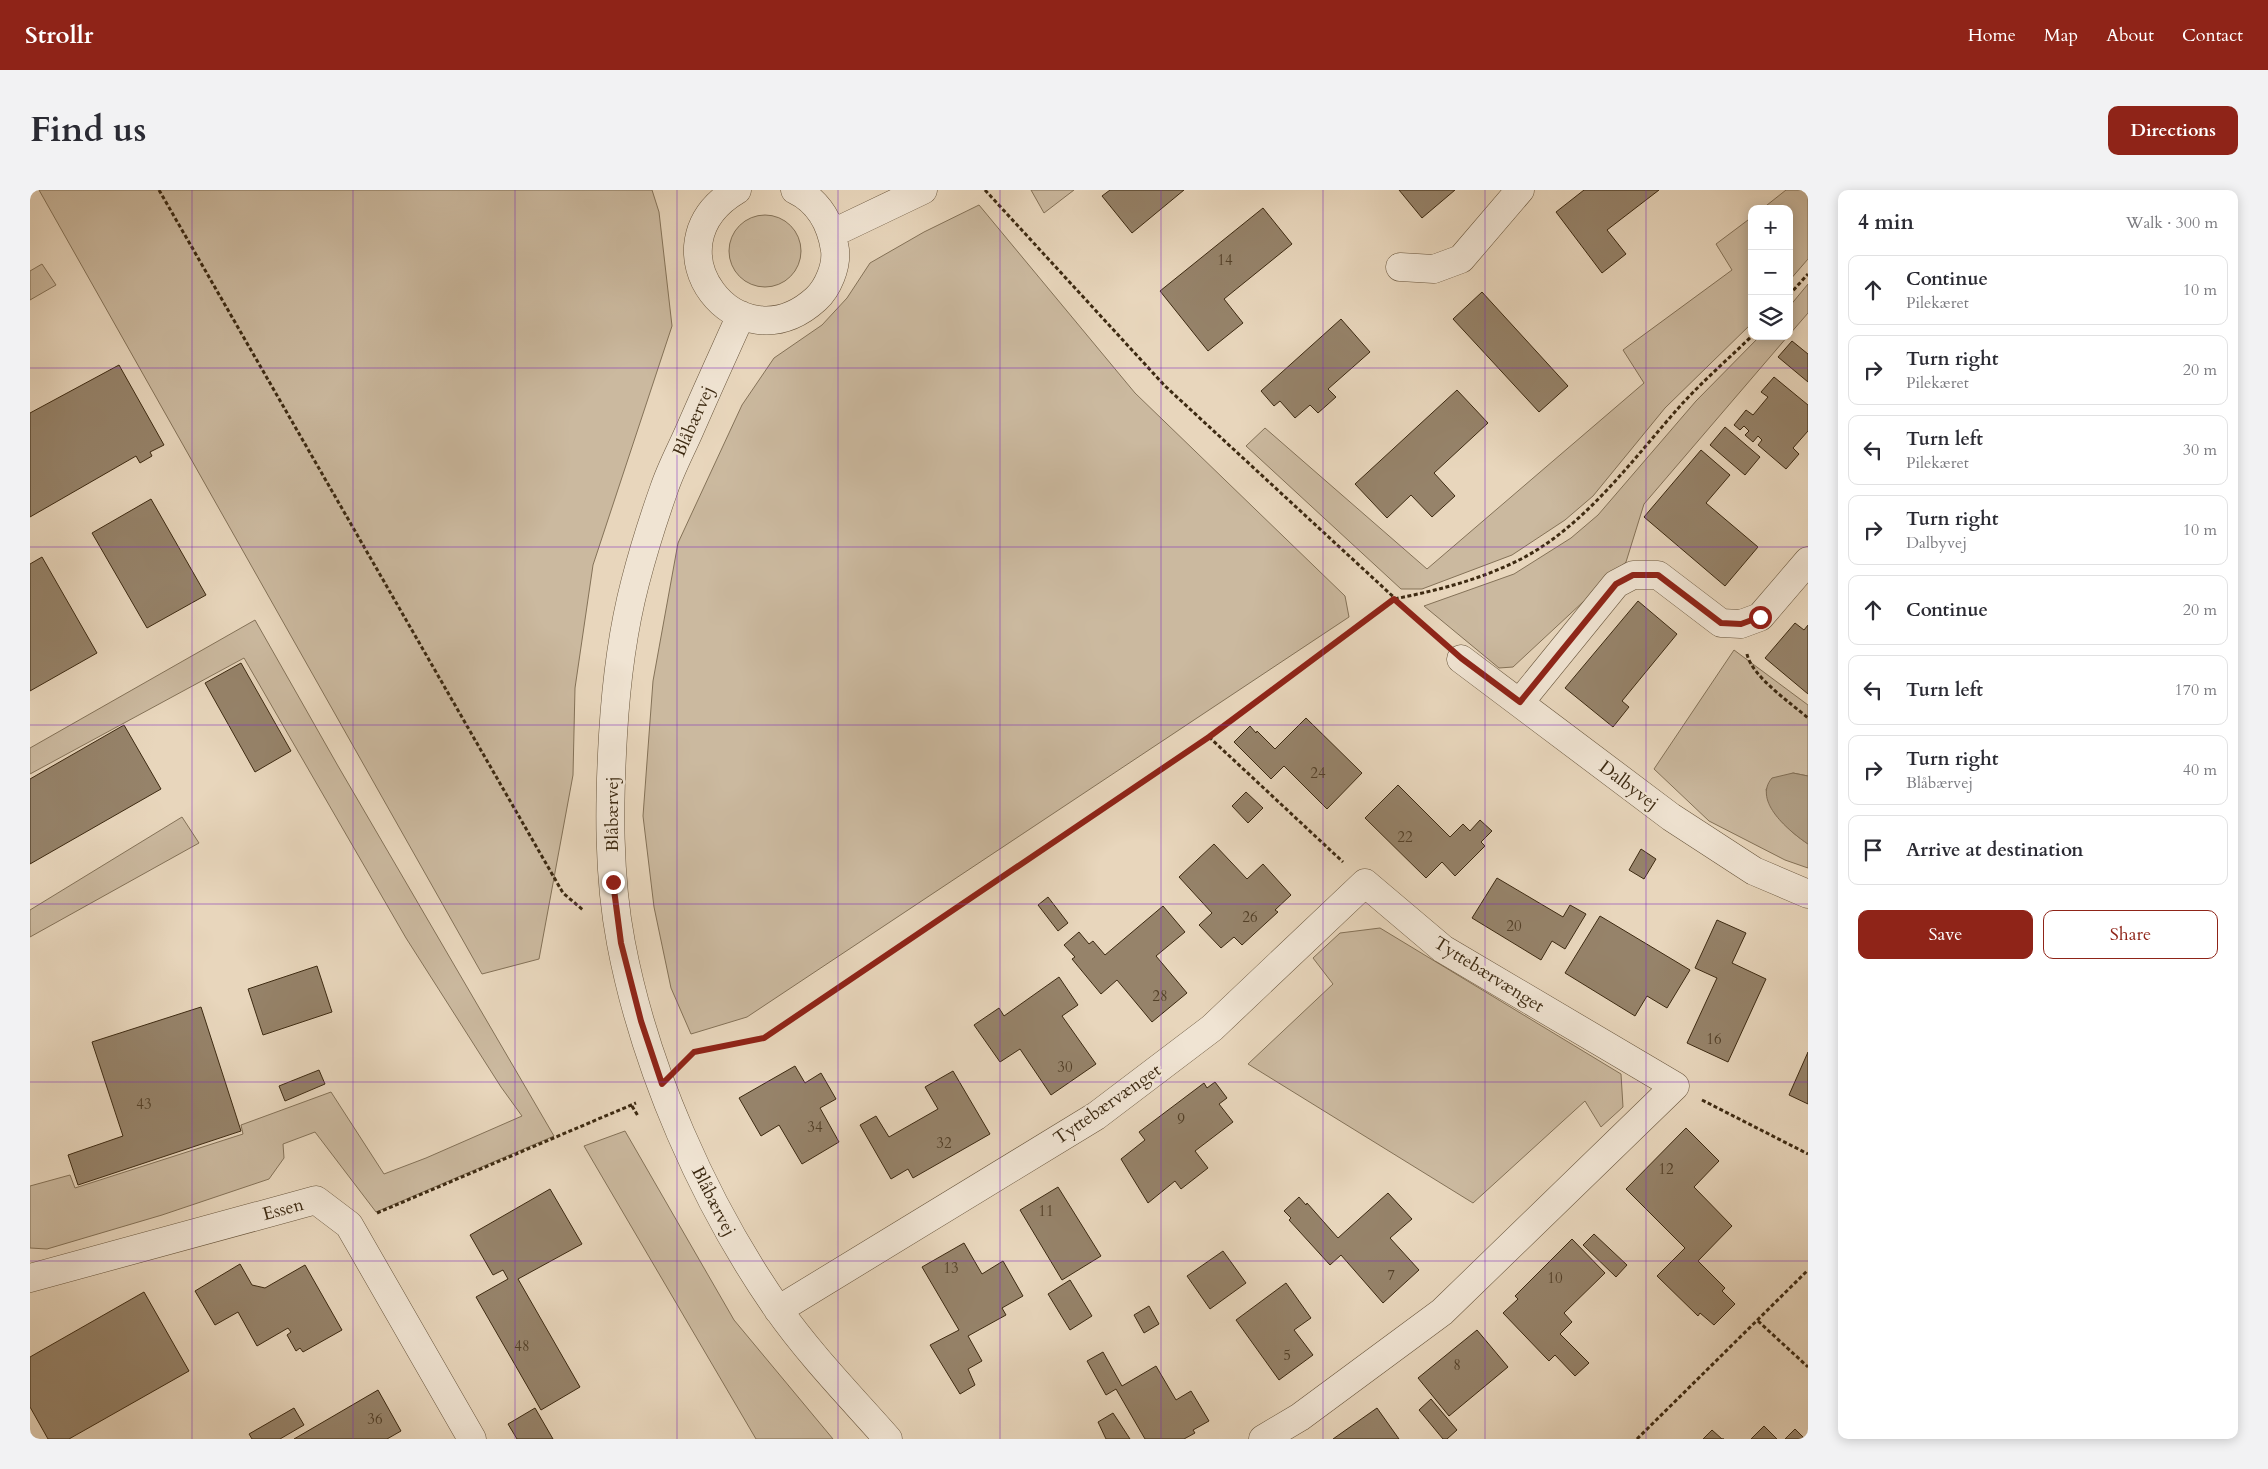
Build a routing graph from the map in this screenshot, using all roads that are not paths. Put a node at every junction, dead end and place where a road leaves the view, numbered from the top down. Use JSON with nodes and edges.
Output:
{"nodes":[{"id":1,"x":795,"y":190,"type":"edge"},
{"id":2,"x":922,"y":190,"type":"edge"},
{"id":3,"x":1520,"y":190,"type":"edge"},
{"id":4,"x":725,"y":193,"type":"edge"},
{"id":5,"x":833,"y":233,"type":"junction"},
{"id":6,"x":1400,"y":267,"type":"dead end"},
{"id":7,"x":740,"y":315,"type":"junction"},
{"id":8,"x":1808,"y":561,"type":"edge"},
{"id":9,"x":1461,"y":658,"type":"road end"},
{"id":10,"x":1520,"y":702,"type":"junction"},
{"id":11,"x":1808,"y":894,"type":"edge"},
{"id":12,"x":30,"y":1278,"type":"edge"},
{"id":13,"x":778,"y":1310,"type":"junction"},
{"id":14,"x":472,"y":1439,"type":"edge"},
{"id":15,"x":888,"y":1439,"type":"edge"},
{"id":16,"x":1263,"y":1439,"type":"edge"}],
"edges":[{"from":1,"to":5,"type":"street"},
{"from":2,"to":5,"type":"street"},
{"from":3,"to":6,"type":"street"},
{"from":4,"to":7,"type":"street"},
{"from":5,"to":7,"type":"street"},
{"from":7,"to":13,"type":"street","name":"Blåbærvej"},
{"from":8,"to":10,"type":"street"},
{"from":9,"to":10,"type":"street","name":"Dalbyvej"},
{"from":10,"to":11,"type":"street","name":"Dalbyvej"},
{"from":12,"to":14,"type":"street","name":"Essen"},
{"from":13,"to":15,"type":"street","name":"Blåbærvej"},
{"from":13,"to":16,"type":"street","name":"Tyttebærvænget"}]}
